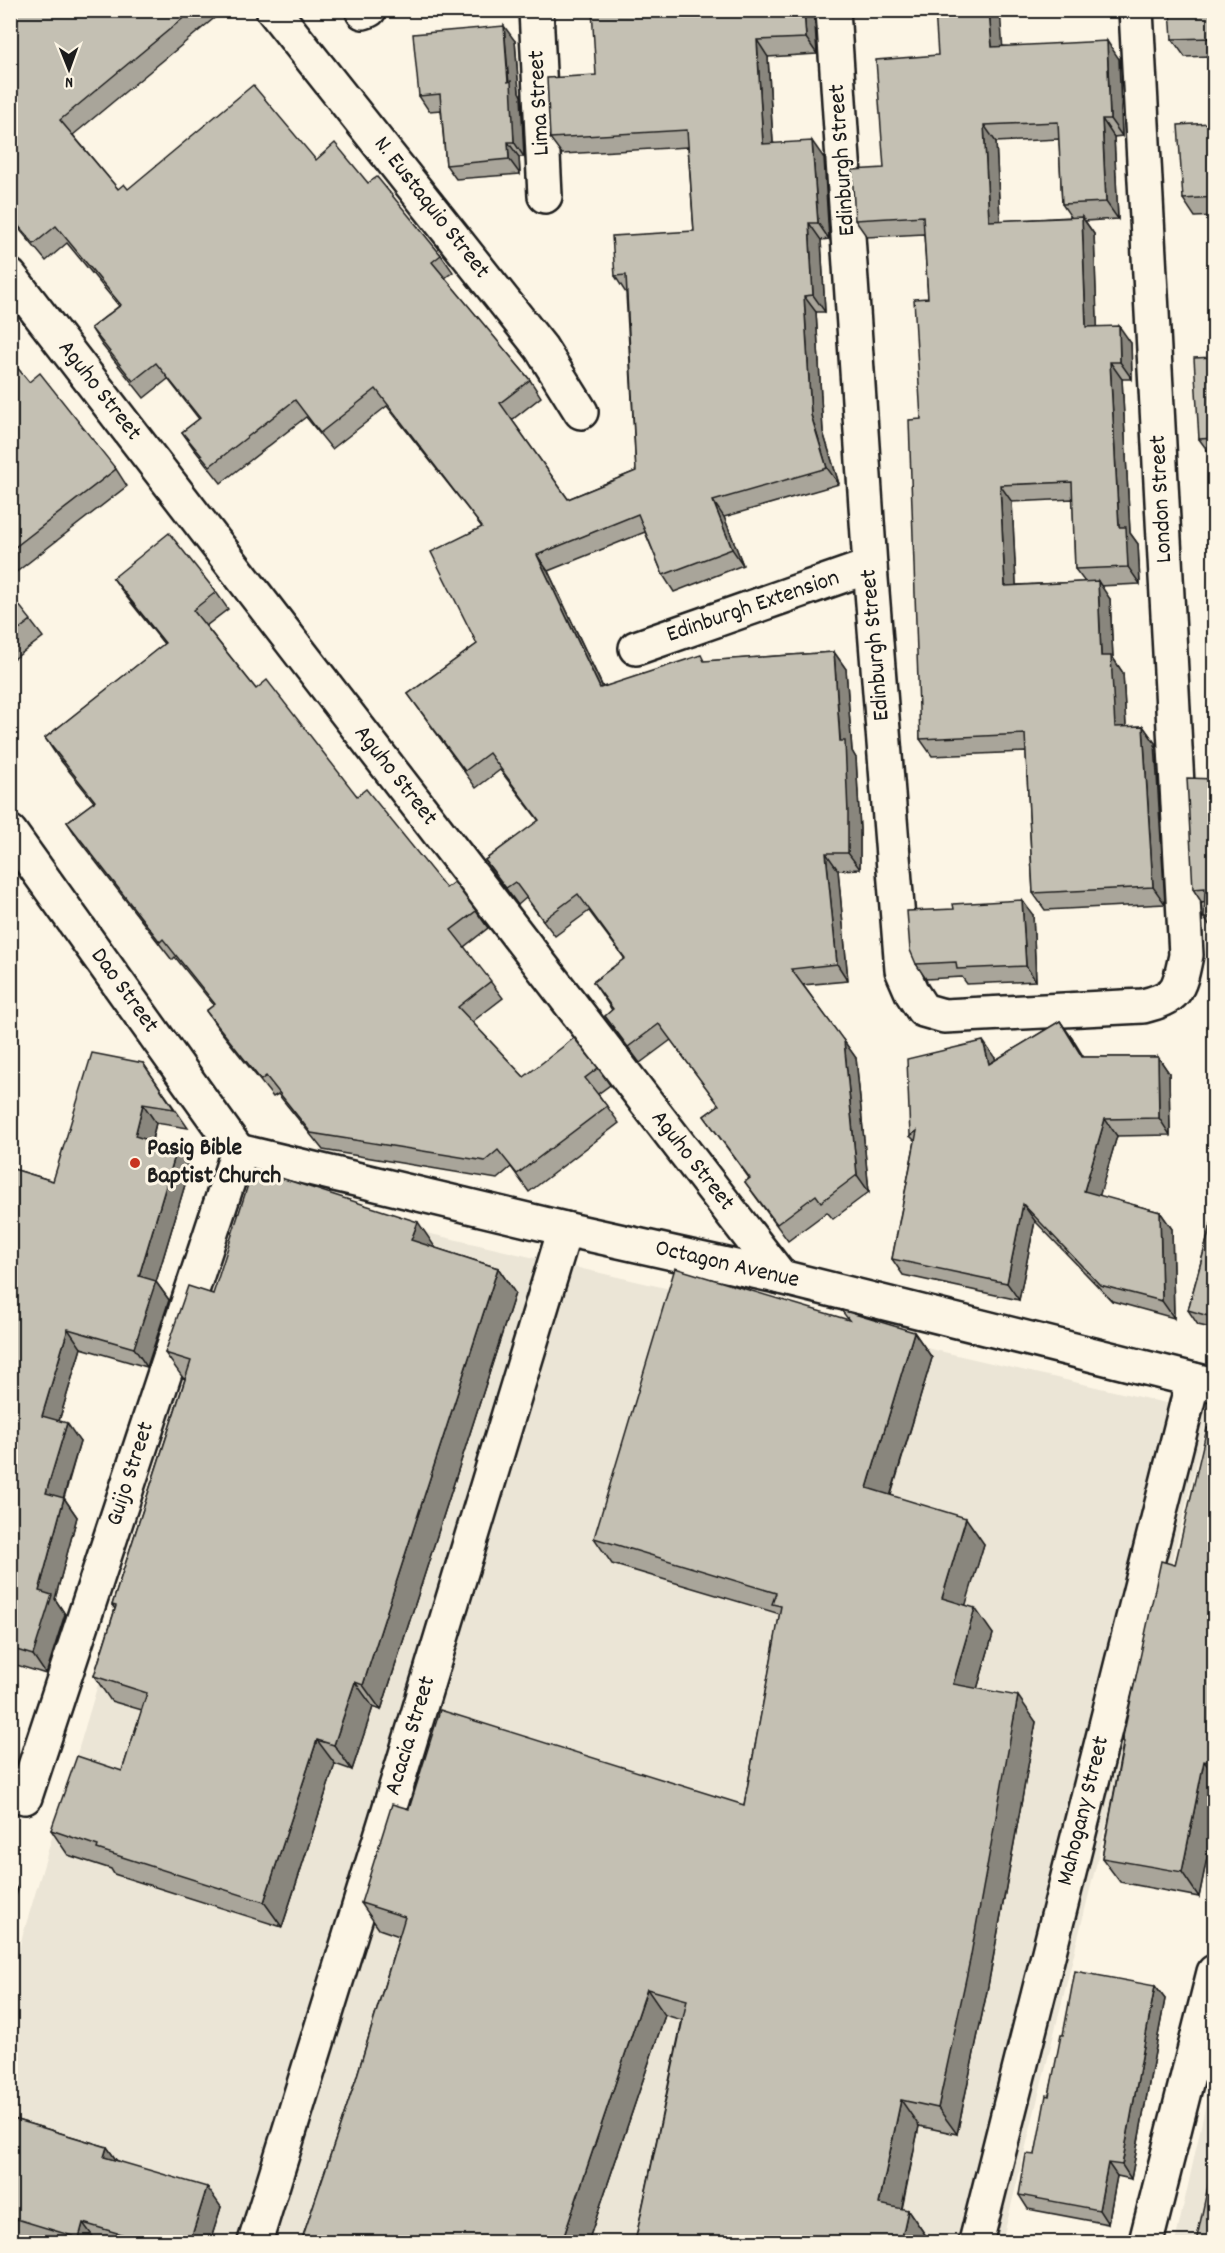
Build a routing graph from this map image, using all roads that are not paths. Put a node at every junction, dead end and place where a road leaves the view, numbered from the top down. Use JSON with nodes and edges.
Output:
{"nodes":[{"id":1,"x":273,"y":10,"type":"edge"},
{"id":2,"x":536,"y":10,"type":"edge"},
{"id":3,"x":833,"y":10,"type":"edge"},
{"id":4,"x":1136,"y":10,"type":"edge"},
{"id":5,"x":544,"y":196,"type":"dead end"},
{"id":6,"x":10,"y":276,"type":"edge"},
{"id":7,"x":581,"y":412,"type":"dead end"},
{"id":8,"x":870,"y":566,"type":"junction"},
{"id":9,"x":636,"y":648,"type":"dead end"},
{"id":10,"x":10,"y":832,"type":"edge"},
{"id":11,"x":1179,"y":986,"type":"joint"},
{"id":12,"x":238,"y":1151,"type":"junction"},
{"id":13,"x":565,"y":1229,"type":"junction"},
{"id":14,"x":781,"y":1277,"type":"junction"},
{"id":15,"x":1204,"y":1382,"type":"edge"},
{"id":16,"x":18,"y":1794,"type":"edge"},
{"id":17,"x":1215,"y":1972,"type":"edge"},
{"id":18,"x":255,"y":2242,"type":"edge"},
{"id":19,"x":976,"y":2242,"type":"edge"},
{"id":20,"x":1146,"y":2242,"type":"edge"}],
"edges":[{"from":1,"to":7,"type":"street","name":"N. Eustaquio Street"},
{"from":2,"to":5,"type":"street","name":"Lima Street"},
{"from":3,"to":8,"type":"street","name":"Edinburgh Street"},
{"from":4,"to":11,"type":"street","name":"London Street"},
{"from":6,"to":14,"type":"street","name":"Aguho Street"},
{"from":8,"to":9,"type":"street","name":"Edinburgh Extension"},
{"from":8,"to":11,"type":"street","name":"Edinburgh Street"},
{"from":10,"to":12,"type":"street","name":"Dao Street"},
{"from":12,"to":13,"type":"street","name":"Octagon Avenue"},
{"from":12,"to":16,"type":"street","name":"Guijo Street"},
{"from":13,"to":14,"type":"street","name":"Octagon Avenue"},
{"from":13,"to":18,"type":"street","name":"Acacia Street"},
{"from":14,"to":15,"type":"street","name":"Octagon Avenue"},
{"from":15,"to":19,"type":"street","name":"Mahogany Street"},
{"from":17,"to":20,"type":"street"}]}
